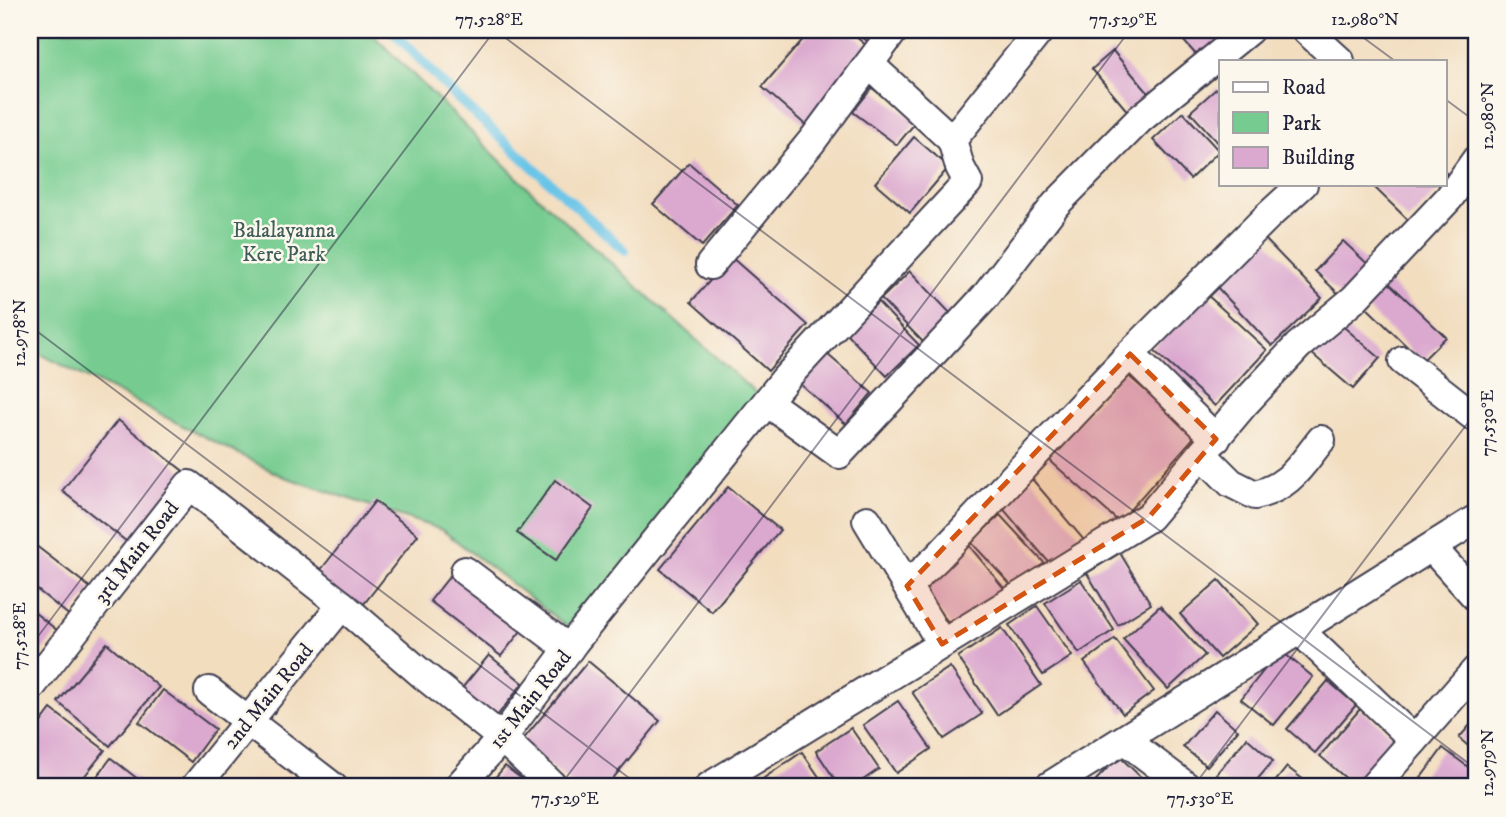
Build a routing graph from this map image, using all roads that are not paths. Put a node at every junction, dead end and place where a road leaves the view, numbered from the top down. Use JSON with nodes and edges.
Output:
{"nodes":[{"id":1,"x":894,"y":30,"type":"edge"},
{"id":2,"x":1040,"y":30,"type":"edge"},
{"id":3,"x":1249,"y":30,"type":"edge"},
{"id":4,"x":1306,"y":30,"type":"edge"},
{"id":5,"x":1339,"y":60,"type":"edge"},
{"id":6,"x":869,"y":64,"type":"junction"},
{"id":7,"x":952,"y":140,"type":"junction"},
{"id":8,"x":1462,"y":167,"type":"edge"},
{"id":9,"x":1301,"y":186,"type":"edge"},
{"id":10,"x":710,"y":265,"type":"dead end"},
{"id":11,"x":1130,"y":354,"type":"junction"},
{"id":12,"x":1403,"y":361,"type":"dead end"},
{"id":13,"x":767,"y":402,"type":"junction"},
{"id":14,"x":1476,"y":418,"type":"edge"},
{"id":15,"x":1321,"y":440,"type":"dead end"},
{"id":16,"x":1209,"y":447,"type":"junction"},
{"id":17,"x":1476,"y":519,"type":"edge"},
{"id":18,"x":867,"y":520,"type":"dead end"},
{"id":19,"x":1432,"y":548,"type":"junction"},
{"id":20,"x":465,"y":570,"type":"dead end"},
{"id":21,"x":907,"y":586,"type":"junction"},
{"id":22,"x":1476,"y":597,"type":"edge"},
{"id":23,"x":342,"y":605,"type":"junction"},
{"id":24,"x":1299,"y":630,"type":"junction"},
{"id":25,"x":942,"y":644,"type":"junction"},
{"id":26,"x":571,"y":646,"type":"junction"},
{"id":27,"x":1476,"y":670,"type":"edge"},
{"id":28,"x":30,"y":688,"type":"edge"},
{"id":29,"x":209,"y":691,"type":"dead end"},
{"id":30,"x":248,"y":721,"type":"junction"},
{"id":31,"x":502,"y":738,"type":"junction"},
{"id":32,"x":1125,"y":740,"type":"junction"},
{"id":33,"x":1414,"y":740,"type":"junction"},
{"id":34,"x":195,"y":787,"type":"edge"},
{"id":35,"x":333,"y":787,"type":"edge"},
{"id":36,"x":458,"y":787,"type":"edge"},
{"id":37,"x":554,"y":787,"type":"edge"},
{"id":38,"x":709,"y":787,"type":"edge"},
{"id":39,"x":1048,"y":787,"type":"edge"},
{"id":40,"x":1187,"y":787,"type":"edge"},
{"id":41,"x":1373,"y":787,"type":"edge"}],
"edges":[{"from":1,"to":6,"type":"street"},
{"from":2,"to":7,"type":"street"},
{"from":3,"to":13,"type":"street"},
{"from":4,"to":5,"type":"street"},
{"from":6,"to":7,"type":"street"},
{"from":6,"to":10,"type":"street"},
{"from":7,"to":13,"type":"street","name":"1st Main Road"},
{"from":8,"to":16,"type":"street"},
{"from":9,"to":11,"type":"street"},
{"from":11,"to":16,"type":"street"},
{"from":11,"to":21,"type":"street"},
{"from":12,"to":14,"type":"street"},
{"from":13,"to":26,"type":"street","name":"1st Main Road"},
{"from":15,"to":16,"type":"street"},
{"from":16,"to":25,"type":"street"},
{"from":17,"to":19,"type":"street"},
{"from":18,"to":21,"type":"street"},
{"from":19,"to":22,"type":"street"},
{"from":19,"to":24,"type":"street"},
{"from":20,"to":26,"type":"street"},
{"from":21,"to":25,"type":"street"},
{"from":23,"to":28,"type":"street","name":"3rd Main Road"},
{"from":23,"to":30,"type":"street","name":"2nd Main Road"},
{"from":23,"to":31,"type":"street"},
{"from":24,"to":32,"type":"street"},
{"from":24,"to":33,"type":"street"},
{"from":25,"to":38,"type":"street"},
{"from":26,"to":31,"type":"street","name":"1st Main Road"},
{"from":27,"to":33,"type":"street"},
{"from":29,"to":30,"type":"street"},
{"from":30,"to":34,"type":"street","name":"2nd Main Road"},
{"from":30,"to":35,"type":"street"},
{"from":31,"to":36,"type":"street","name":"1st Main Road"},
{"from":31,"to":37,"type":"street"},
{"from":32,"to":39,"type":"street"},
{"from":32,"to":40,"type":"street"},
{"from":33,"to":41,"type":"street"}]}
